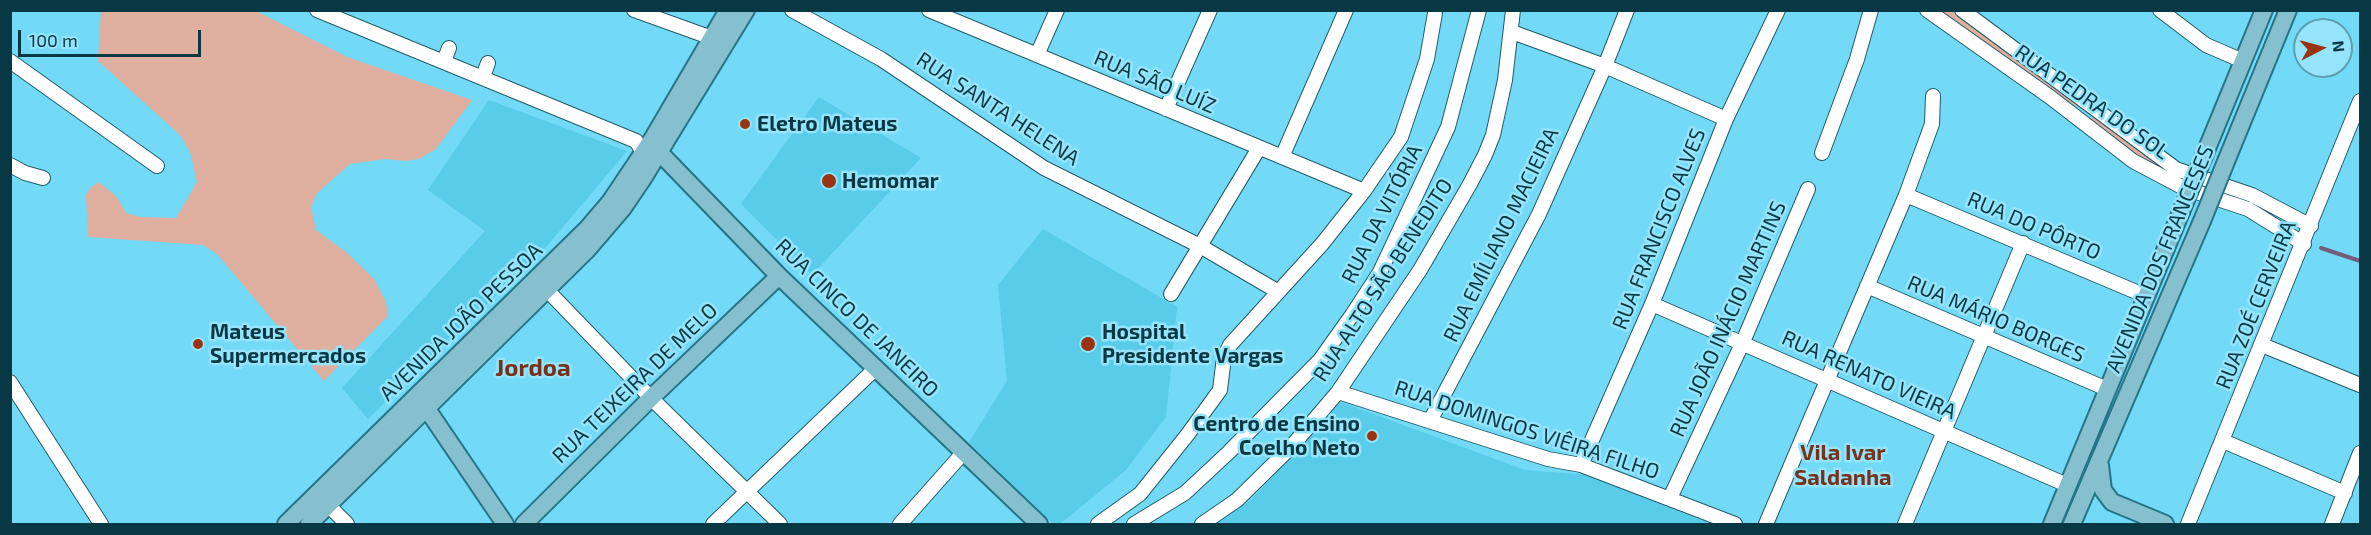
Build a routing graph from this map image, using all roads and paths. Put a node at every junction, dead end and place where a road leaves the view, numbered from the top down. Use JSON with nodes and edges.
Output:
{"nodes":[{"id":1,"x":317,"y":10,"type":"edge"},
{"id":2,"x":340,"y":10,"type":"edge"},
{"id":3,"x":634,"y":10,"type":"edge"},
{"id":4,"x":728,"y":10,"type":"edge"},
{"id":5,"x":746,"y":10,"type":"edge"},
{"id":6,"x":792,"y":10,"type":"edge"},
{"id":7,"x":929,"y":10,"type":"edge"},
{"id":8,"x":1057,"y":10,"type":"edge"},
{"id":9,"x":1210,"y":10,"type":"edge"},
{"id":10,"x":1346,"y":10,"type":"edge"},
{"id":11,"x":1479,"y":10,"type":"edge"},
{"id":12,"x":1513,"y":10,"type":"edge"},
{"id":13,"x":1627,"y":10,"type":"edge"},
{"id":14,"x":1778,"y":10,"type":"edge"},
{"id":15,"x":1861,"y":10,"type":"edge"},
{"id":16,"x":1871,"y":10,"type":"edge"},
{"id":17,"x":1928,"y":10,"type":"edge"},
{"id":18,"x":1962,"y":10,"type":"edge"},
{"id":19,"x":2160,"y":10,"type":"edge"},
{"id":20,"x":2264,"y":10,"type":"edge"},
{"id":21,"x":2288,"y":10,"type":"edge"},
{"id":22,"x":1435,"y":13,"type":"dead end"},
{"id":23,"x":1865,"y":27,"type":"junction"},
{"id":24,"x":1512,"y":32,"type":"junction"},
{"id":25,"x":712,"y":38,"type":"junction"},
{"id":26,"x":1037,"y":56,"type":"junction"},
{"id":27,"x":10,"y":61,"type":"edge"},
{"id":28,"x":2243,"y":61,"type":"junction"},
{"id":29,"x":1605,"y":66,"type":"junction"},
{"id":30,"x":1933,"y":96,"type":"dead end"},
{"id":31,"x":2361,"y":101,"type":"edge"},
{"id":32,"x":2058,"y":103,"type":"junction"},
{"id":33,"x":2090,"y":104,"type":"junction"},
{"id":34,"x":1166,"y":109,"type":"junction"},
{"id":35,"x":1726,"y":119,"type":"junction"},
{"id":36,"x":652,"y":148,"type":"junction"},
{"id":37,"x":1259,"y":148,"type":"junction"},
{"id":38,"x":1822,"y":153,"type":"dead end"},
{"id":39,"x":1282,"y":157,"type":"junction"},
{"id":40,"x":10,"y":165,"type":"edge"},
{"id":41,"x":157,"y":166,"type":"dead end"},
{"id":42,"x":43,"y":178,"type":"dead end"},
{"id":43,"x":1808,"y":189,"type":"dead end"},
{"id":44,"x":1364,"y":191,"type":"junction"},
{"id":45,"x":1906,"y":195,"type":"junction"},
{"id":46,"x":2311,"y":226,"type":"junction"},
{"id":47,"x":2023,"y":243,"type":"junction"},
{"id":48,"x":2304,"y":244,"type":"junction"},
{"id":49,"x":1200,"y":246,"type":"junction"},
{"id":50,"x":779,"y":276,"type":"junction"},
{"id":51,"x":1867,"y":286,"type":"junction"},
{"id":52,"x":548,"y":291,"type":"junction"},
{"id":53,"x":1277,"y":291,"type":"junction"},
{"id":54,"x":1172,"y":294,"type":"dead end"},
{"id":55,"x":2146,"y":296,"type":"junction"},
{"id":56,"x":1652,"y":304,"type":"junction"},
{"id":57,"x":1984,"y":337,"type":"junction"},
{"id":58,"x":1742,"y":344,"type":"junction"},
{"id":59,"x":2262,"y":345,"type":"junction"},
{"id":60,"x":876,"y":369,"type":"junction"},
{"id":61,"x":1826,"y":381,"type":"junction"},
{"id":62,"x":10,"y":382,"type":"edge"},
{"id":63,"x":2361,"y":385,"type":"edge"},
{"id":64,"x":2107,"y":389,"type":"junction"},
{"id":65,"x":1338,"y":392,"type":"junction"},
{"id":66,"x":651,"y":398,"type":"junction"},
{"id":67,"x":427,"y":409,"type":"junction"},
{"id":68,"x":1430,"y":421,"type":"junction"},
{"id":69,"x":1944,"y":432,"type":"junction"},
{"id":70,"x":2223,"y":441,"type":"junction"},
{"id":71,"x":964,"y":452,"type":"junction"},
{"id":72,"x":2361,"y":453,"type":"edge"},
{"id":73,"x":2100,"y":462,"type":"junction"},
{"id":74,"x":1581,"y":465,"type":"junction"},
{"id":75,"x":2067,"y":485,"type":"junction"},
{"id":76,"x":746,"y":491,"type":"junction"},
{"id":77,"x":2345,"y":493,"type":"junction"},
{"id":78,"x":1670,"y":498,"type":"junction"},
{"id":79,"x":328,"y":506,"type":"junction"},
{"id":80,"x":101,"y":525,"type":"edge"},
{"id":81,"x":286,"y":525,"type":"edge"},
{"id":82,"x":309,"y":525,"type":"edge"},
{"id":83,"x":347,"y":525,"type":"edge"},
{"id":84,"x":505,"y":525,"type":"edge"},
{"id":85,"x":524,"y":525,"type":"edge"},
{"id":86,"x":713,"y":525,"type":"edge"},
{"id":87,"x":780,"y":525,"type":"edge"},
{"id":88,"x":900,"y":525,"type":"edge"},
{"id":89,"x":1039,"y":525,"type":"edge"},
{"id":90,"x":1098,"y":525,"type":"edge"},
{"id":91,"x":1134,"y":525,"type":"edge"},
{"id":92,"x":1202,"y":525,"type":"edge"},
{"id":93,"x":1735,"y":525,"type":"edge"},
{"id":94,"x":1766,"y":525,"type":"edge"},
{"id":95,"x":1905,"y":525,"type":"edge"},
{"id":96,"x":2050,"y":525,"type":"edge"},
{"id":97,"x":2072,"y":525,"type":"edge"},
{"id":98,"x":2165,"y":525,"type":"edge"},
{"id":99,"x":2188,"y":525,"type":"edge"},
{"id":100,"x":2332,"y":525,"type":"edge"}],
"edges":[{"from":1,"to":36,"type":"street"},
{"from":2,"to":36,"type":"street"},
{"from":3,"to":25,"type":"street"},
{"from":4,"to":25,"type":"main road"},
{"from":5,"to":36,"type":"main road"},
{"from":6,"to":49,"type":"street","name":"RUA SANTA HELENA"},
{"from":7,"to":26,"type":"street","name":"RUA SÃO LUÍZ"},
{"from":8,"to":26,"type":"street"},
{"from":9,"to":34,"type":"street"},
{"from":10,"to":39,"type":"street"},
{"from":11,"to":91,"type":"street","name":"RUA DA VITÓRIA"},
{"from":12,"to":24,"type":"street","name":"RUA ALTO SÃO BENEDITO"},
{"from":13,"to":29,"type":"street","name":"RUA EMÍLIANO MACIEIRA"},
{"from":14,"to":35,"type":"street","name":"RUA FRANCISCO ALVES"},
{"from":15,"to":23,"type":"street"},
{"from":16,"to":23,"type":"street"},
{"from":17,"to":32,"type":"street","name":"RUA PEDRA DO SOL"},
{"from":18,"to":33,"type":"street","name":"RUA PEDRA DO SOL"},
{"from":19,"to":28,"type":"street"},
{"from":20,"to":28,"type":"main road","name":"AVENIDA DOS FRANCESES"},
{"from":21,"to":73,"type":"main road","name":"AVENIDA DOS FRANCESES","bridge":true},
{"from":22,"to":44,"type":"street"},
{"from":23,"to":38,"type":"street"},
{"from":24,"to":29,"type":"street"},
{"from":24,"to":65,"type":"street","name":"RUA ALTO SÃO BENEDITO"},
{"from":25,"to":36,"type":"main road"},
{"from":26,"to":34,"type":"street","name":"RUA SÃO LUÍZ"},
{"from":27,"to":41,"type":"street"},
{"from":28,"to":55,"type":"main road","name":"AVENIDA DOS FRANCESES","bridge":true},
{"from":29,"to":35,"type":"street"},
{"from":29,"to":68,"type":"street","name":"RUA EMÍLIANO MACIEIRA"},
{"from":30,"to":45,"type":"street"},
{"from":31,"to":46,"type":"street","name":"RUA ZOÉ CERVEIRA"},
{"from":32,"to":33,"type":"street"},
{"from":32,"to":48,"type":"street","name":"RUA PEDRA DO SOL"},
{"from":33,"to":46,"type":"street","name":"RUA PEDRA DO SOL"},
{"from":34,"to":37,"type":"street","name":"RUA SÃO LUÍZ"},
{"from":35,"to":56,"type":"street","name":"RUA FRANCISCO ALVES"},
{"from":36,"to":50,"type":"main road","name":"RUA CINCO DE JANEIRO"},
{"from":36,"to":52,"type":"main road","name":"AVENIDA JOÃO PESSOA"},
{"from":36,"to":81,"type":"main road","name":"AVENIDA JOÃO PESSOA"},
{"from":37,"to":39,"type":"street","name":"RUA SÃO LUÍZ"},
{"from":37,"to":49,"type":"street"},
{"from":39,"to":44,"type":"street","name":"RUA SÃO LUÍZ"},
{"from":40,"to":42,"type":"street"},
{"from":43,"to":58,"type":"street","name":"RUA JOÃO INÁCIO MARTINS"},
{"from":44,"to":53,"type":"street"},
{"from":45,"to":47,"type":"street","name":"RUA DO PÔRTO"},
{"from":45,"to":51,"type":"street"},
{"from":46,"to":48,"type":"street","name":"RUA ZOÉ CERVEIRA"},
{"from":47,"to":55,"type":"street","name":"RUA DO PÔRTO"},
{"from":47,"to":57,"type":"street"},
{"from":48,"to":59,"type":"street","name":"RUA ZOÉ CERVEIRA"},
{"from":49,"to":53,"type":"street","name":"RUA SANTA HELENA"},
{"from":49,"to":54,"type":"street"},
{"from":50,"to":60,"type":"main road","name":"RUA CINCO DE JANEIRO"},
{"from":50,"to":66,"type":"main road","name":"RUA TEIXEIRA DE MELO"},
{"from":51,"to":57,"type":"street","name":"RUA MÁRIO BORGES"},
{"from":51,"to":61,"type":"street"},
{"from":52,"to":66,"type":"street"},
{"from":52,"to":67,"type":"main road","name":"AVENIDA JOÃO PESSOA"},
{"from":53,"to":90,"type":"street"},
{"from":55,"to":64,"type":"main road","name":"AVENIDA DOS FRANCESES"},
{"from":56,"to":58,"type":"street","name":"RUA RENATO VIEIRA"},
{"from":56,"to":74,"type":"street","name":"RUA FRANCISCO ALVES"},
{"from":57,"to":64,"type":"street","name":"RUA MÁRIO BORGES"},
{"from":57,"to":69,"type":"street"},
{"from":58,"to":61,"type":"street","name":"RUA RENATO VIEIRA"},
{"from":58,"to":78,"type":"street","name":"RUA JOÃO INÁCIO MARTINS"},
{"from":59,"to":63,"type":"street"},
{"from":59,"to":70,"type":"street","name":"RUA ZOÉ CERVEIRA"},
{"from":60,"to":71,"type":"main road","name":"RUA CINCO DE JANEIRO"},
{"from":60,"to":76,"type":"street"},
{"from":61,"to":69,"type":"street","name":"RUA RENATO VIEIRA"},
{"from":61,"to":94,"type":"street"},
{"from":62,"to":80,"type":"street"},
{"from":64,"to":75,"type":"main road","name":"AVENIDA DOS FRANCESES"},
{"from":65,"to":68,"type":"street","name":"RUA DOMINGOS VIÊIRA FILHO"},
{"from":65,"to":92,"type":"street","name":"RUA ALTO SÃO BENEDITO"},
{"from":66,"to":76,"type":"street"},
{"from":66,"to":85,"type":"main road","name":"RUA TEIXEIRA DE MELO"},
{"from":67,"to":79,"type":"main road","name":"AVENIDA JOÃO PESSOA"},
{"from":67,"to":84,"type":"main road"},
{"from":68,"to":74,"type":"street","name":"RUA DOMINGOS VIÊIRA FILHO"},
{"from":69,"to":75,"type":"street","name":"RUA RENATO VIEIRA"},
{"from":69,"to":95,"type":"street"},
{"from":70,"to":77,"type":"street"},
{"from":70,"to":99,"type":"street","name":"RUA ZOÉ CERVEIRA"},
{"from":71,"to":88,"type":"street"},
{"from":71,"to":89,"type":"main road","name":"RUA CINCO DE JANEIRO"},
{"from":72,"to":77,"type":"street"},
{"from":73,"to":97,"type":"main road","name":"AVENIDA DOS FRANCESES"},
{"from":73,"to":98,"type":"main road"},
{"from":74,"to":78,"type":"street","name":"RUA DOMINGOS VIÊIRA FILHO"},
{"from":75,"to":96,"type":"main road","name":"AVENIDA DOS FRANCESES"},
{"from":76,"to":86,"type":"street"},
{"from":76,"to":87,"type":"street"},
{"from":77,"to":100,"type":"street"},
{"from":78,"to":93,"type":"street","name":"RUA DOMINGOS VIÊIRA FILHO"},
{"from":79,"to":82,"type":"main road","name":"AVENIDA JOÃO PESSOA"},
{"from":79,"to":83,"type":"street"}]}
